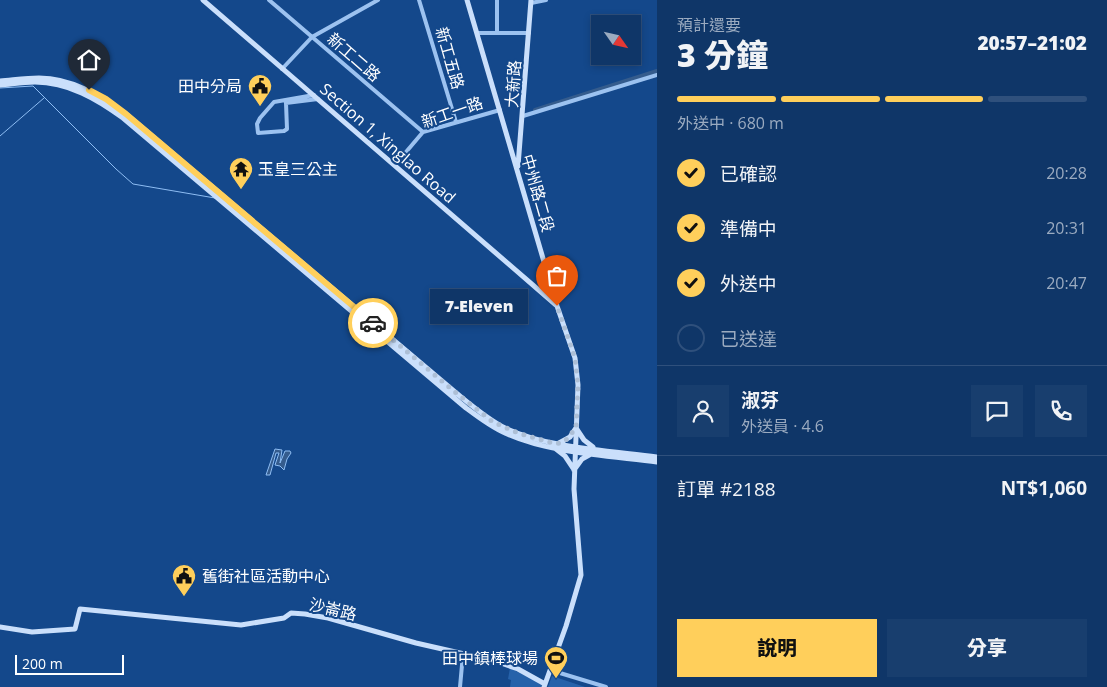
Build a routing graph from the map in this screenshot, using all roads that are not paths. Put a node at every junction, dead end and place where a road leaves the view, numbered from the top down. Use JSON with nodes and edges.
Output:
{"nodes":[{"id":1,"x":203,"y":0,"type":"edge"},
{"id":2,"x":269,"y":0,"type":"edge"},
{"id":3,"x":378,"y":0,"type":"edge"},
{"id":4,"x":420,"y":0,"type":"edge"},
{"id":5,"x":468,"y":0,"type":"edge"},
{"id":6,"x":497,"y":0,"type":"edge"},
{"id":7,"x":546,"y":0,"type":"edge"},
{"id":8,"x":531,"y":2,"type":"edge"},
{"id":9,"x":497,"y":32,"type":"junction"},
{"id":10,"x":477,"y":33,"type":"junction"},
{"id":11,"x":529,"y":33,"type":"junction"},
{"id":12,"x":312,"y":37,"type":"junction"},
{"id":13,"x":282,"y":69,"type":"junction"},
{"id":14,"x":657,"y":75,"type":"edge"},
{"id":15,"x":0,"y":81,"type":"edge"},
{"id":16,"x":0,"y":85,"type":"edge"},
{"id":17,"x":316,"y":97,"type":"junction"},
{"id":18,"x":500,"y":110,"type":"junction"},
{"id":19,"x":523,"y":116,"type":"junction"},
{"id":20,"x":456,"y":122,"type":"junction"},
{"id":21,"x":423,"y":132,"type":"junction"},
{"id":22,"x":395,"y":165,"type":"junction"},
{"id":23,"x":518,"y":170,"type":"junction"},
{"id":24,"x":557,"y":306,"type":"junction"},
{"id":25,"x":576,"y":428,"type":"junction"},
{"id":26,"x":555,"y":446,"type":"junction"},
{"id":27,"x":575,"y":449,"type":"junction"},
{"id":28,"x":595,"y":452,"type":"junction"},
{"id":29,"x":657,"y":457,"type":"edge"},
{"id":30,"x":657,"y":462,"type":"edge"},
{"id":31,"x":574,"y":470,"type":"junction"},
{"id":32,"x":0,"y":627,"type":"edge"},
{"id":33,"x":463,"y":654,"type":"junction"},
{"id":34,"x":550,"y":670,"type":"junction"},
{"id":35,"x":545,"y":686,"type":"edge"},
{"id":36,"x":460,"y":687,"type":"edge"},
{"id":37,"x":606,"y":687,"type":"edge"}],
"edges":[{"from":1,"to":13,"type":"street","name":"Section 1, Xinglao Road"},
{"from":2,"to":12,"type":"street","name":"新工二路"},
{"from":3,"to":12,"type":"street"},
{"from":4,"to":20,"type":"street","name":"新工五路"},
{"from":5,"to":10,"type":"street","name":"中州路二段"},
{"from":6,"to":9,"type":"street"},
{"from":7,"to":8,"type":"street"},
{"from":8,"to":11,"type":"street","name":"大新路"},
{"from":9,"to":10,"type":"street"},
{"from":9,"to":11,"type":"street"},
{"from":10,"to":18,"type":"street","name":"中州路二段"},
{"from":11,"to":19,"type":"street","name":"大新路"},
{"from":12,"to":13,"type":"street"},
{"from":12,"to":21,"type":"street","name":"新工二路"},
{"from":13,"to":17,"type":"street","name":"Section 1, Xinglao Road"},
{"from":14,"to":19,"type":"street"},
{"from":15,"to":26,"type":"street"},
{"from":16,"to":26,"type":"street"},
{"from":17,"to":17,"type":"street"},
{"from":17,"to":22,"type":"street","name":"Section 1, Xinglao Road"},
{"from":18,"to":20,"type":"street","name":"新工一路"},
{"from":18,"to":23,"type":"street","name":"中州路二段"},
{"from":19,"to":23,"type":"street","name":"大新路"},
{"from":20,"to":21,"type":"street","name":"新工一路"},
{"from":21,"to":22,"type":"street","name":"新工一路"},
{"from":22,"to":24,"type":"street","name":"Section 1, Xinglao Road"},
{"from":23,"to":24,"type":"street","name":"中州路二段"},
{"from":24,"to":25,"type":"street","name":"中州路二段"},
{"from":25,"to":26,"type":"street"},
{"from":25,"to":27,"type":"street","name":"中州路二段"},
{"from":25,"to":28,"type":"street"},
{"from":26,"to":27,"type":"street"},
{"from":26,"to":31,"type":"street"},
{"from":27,"to":28,"type":"street"},
{"from":27,"to":31,"type":"street","name":"中州路二段"},
{"from":28,"to":29,"type":"street"},
{"from":28,"to":30,"type":"street"},
{"from":28,"to":31,"type":"street"},
{"from":31,"to":34,"type":"street","name":"中州路二段"},
{"from":32,"to":33,"type":"street","name":"沙崙路"},
{"from":33,"to":35,"type":"street","name":"沙崙路"},
{"from":33,"to":36,"type":"street"},
{"from":34,"to":35,"type":"street","name":"中州路二段"},
{"from":34,"to":37,"type":"street"}]}
